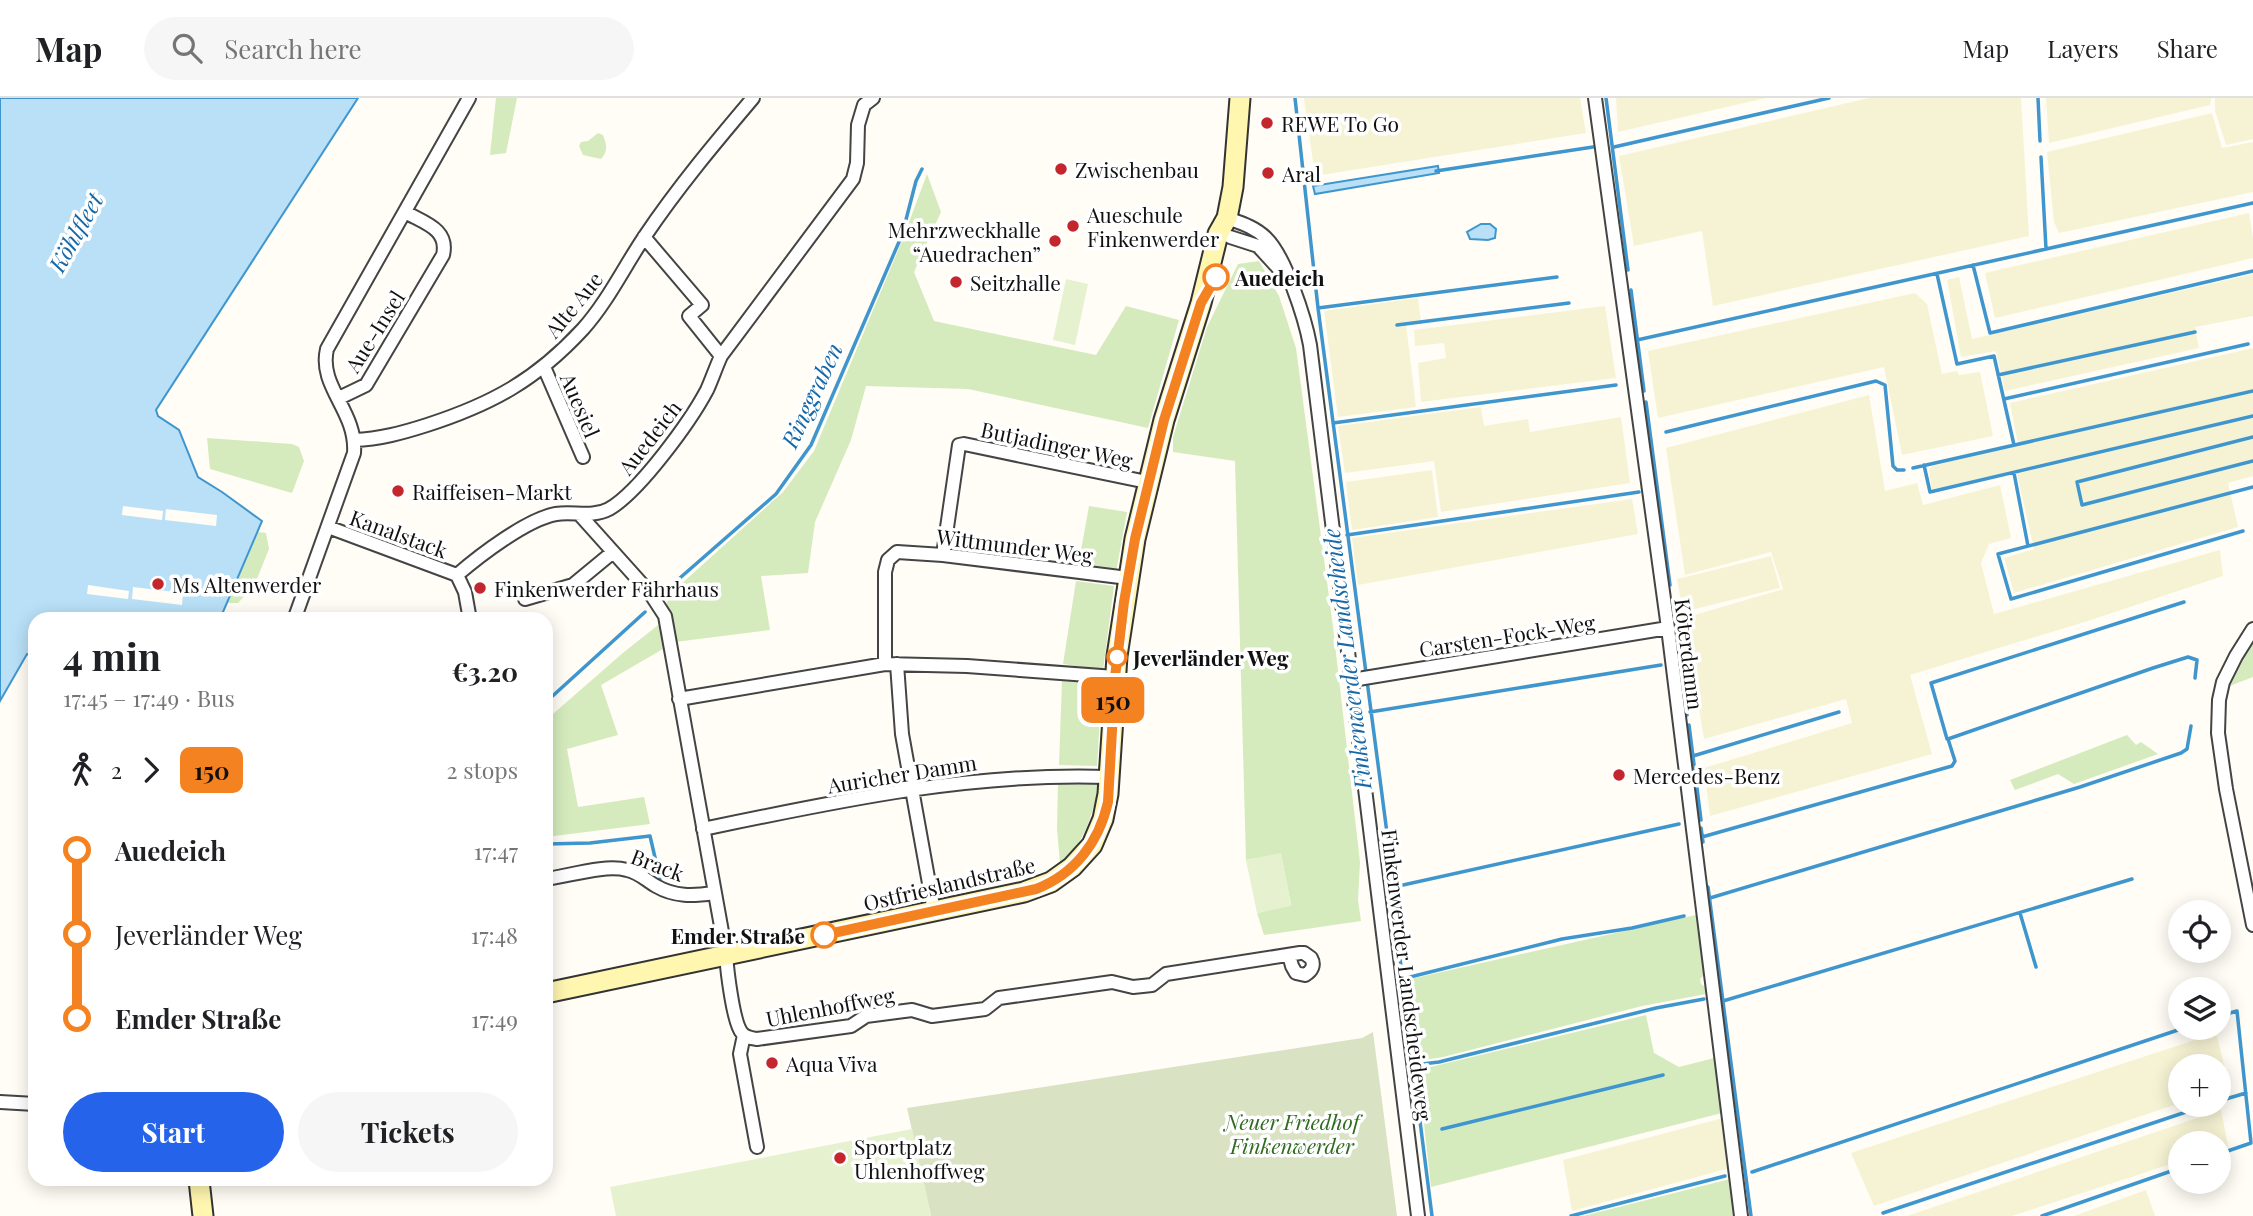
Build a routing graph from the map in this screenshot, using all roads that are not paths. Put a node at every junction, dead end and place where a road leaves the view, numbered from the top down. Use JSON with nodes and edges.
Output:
{"nodes":[{"id":1,"x":469,"y":98,"type":"edge"},
{"id":2,"x":753,"y":98,"type":"edge"},
{"id":3,"x":1240,"y":98,"type":"edge"},
{"id":4,"x":1595,"y":98,"type":"edge"},
{"id":5,"x":865,"y":100,"type":"edge"},
{"id":6,"x":405,"y":212,"type":"junction"},
{"id":7,"x":1228,"y":227,"type":"junction"},
{"id":8,"x":644,"y":237,"type":"junction"},
{"id":9,"x":1290,"y":283,"type":"junction"},
{"id":10,"x":721,"y":356,"type":"junction"},
{"id":11,"x":544,"y":367,"type":"junction"},
{"id":12,"x":338,"y":398,"type":"junction"},
{"id":13,"x":354,"y":440,"type":"junction"},
{"id":14,"x":583,"y":457,"type":"dead end"},
{"id":15,"x":1147,"y":482,"type":"junction"},
{"id":16,"x":580,"y":515,"type":"junction"},
{"id":17,"x":328,"y":527,"type":"junction"},
{"id":18,"x":613,"y":552,"type":"junction"},
{"id":19,"x":943,"y":555,"type":"junction"},
{"id":20,"x":457,"y":575,"type":"junction"},
{"id":21,"x":1128,"y":578,"type":"junction"},
{"id":22,"x":525,"y":599,"type":"dead end"},
{"id":23,"x":297,"y":612,"type":"edge"},
{"id":24,"x":469,"y":612,"type":"edge"},
{"id":25,"x":1668,"y":628,"type":"junction"},
{"id":26,"x":2253,"y":629,"type":"edge"},
{"id":27,"x":891,"y":664,"type":"junction"},
{"id":28,"x":1115,"y":677,"type":"junction"},
{"id":29,"x":1361,"y":678,"type":"junction"},
{"id":30,"x":679,"y":699,"type":"junction"},
{"id":31,"x":1110,"y":777,"type":"junction"},
{"id":32,"x":912,"y":789,"type":"junction"},
{"id":33,"x":703,"y":829,"type":"junction"},
{"id":34,"x":553,"y":878,"type":"edge"},
{"id":35,"x":714,"y":893,"type":"junction"},
{"id":36,"x":934,"y":911,"type":"junction"},
{"id":37,"x":2253,"y":925,"type":"edge"},
{"id":38,"x":726,"y":954,"type":"junction"},
{"id":39,"x":1289,"y":955,"type":"dead end"},
{"id":40,"x":553,"y":991,"type":"edge"},
{"id":41,"x":744,"y":1035,"type":"junction"},
{"id":42,"x":0,"y":1102,"type":"edge"},
{"id":43,"x":28,"y":1104,"type":"edge"},
{"id":44,"x":757,"y":1147,"type":"dead end"},
{"id":45,"x":199,"y":1186,"type":"edge"},
{"id":46,"x":206,"y":1186,"type":"edge"},
{"id":47,"x":204,"y":1216,"type":"edge"},
{"id":48,"x":1418,"y":1216,"type":"edge"},
{"id":49,"x":1741,"y":1216,"type":"edge"}],
"edges":[{"from":1,"to":6,"type":"street","name":"Aue-Insel"},
{"from":2,"to":8,"type":"street","name":"Alte Aue"},
{"from":3,"to":7,"type":"street","name":"Ostfrieslandstraße"},
{"from":4,"to":25,"type":"street","name":"Köterdamm"},
{"from":5,"to":10,"type":"street","name":"Auedeich"},
{"from":6,"to":12,"type":"street","name":"Aue-Insel"},
{"from":6,"to":12,"type":"street","name":"Aue-Insel"},
{"from":7,"to":9,"type":"street","name":"Finkenwerder Landscheideweg"},
{"from":7,"to":9,"type":"street","name":"Finkenwerder Landscheideweg"},
{"from":7,"to":15,"type":"street","name":"Ostfrieslandstraße"},
{"from":8,"to":10,"type":"street"},
{"from":8,"to":11,"type":"street","name":"Alte Aue"},
{"from":9,"to":29,"type":"street","name":"Finkenwerder Landscheideweg"},
{"from":10,"to":16,"type":"street","name":"Auedeich"},
{"from":11,"to":13,"type":"street","name":"Alte Aue"},
{"from":11,"to":14,"type":"street","name":"Auesiel"},
{"from":12,"to":13,"type":"street"},
{"from":13,"to":17,"type":"street"},
{"from":15,"to":19,"type":"street","name":"Butjadinger Weg"},
{"from":15,"to":21,"type":"street","name":"Ostfrieslandstraße"},
{"from":16,"to":18,"type":"street"},
{"from":16,"to":20,"type":"street","name":"Auedeich"},
{"from":17,"to":20,"type":"street","name":"Kanalstack"},
{"from":17,"to":23,"type":"street"},
{"from":18,"to":22,"type":"street"},
{"from":18,"to":30,"type":"street"},
{"from":19,"to":21,"type":"street","name":"Wittmunder Weg"},
{"from":19,"to":27,"type":"street","name":"Wittmunder Weg"},
{"from":20,"to":24,"type":"street"},
{"from":21,"to":28,"type":"street","name":"Ostfrieslandstraße"},
{"from":25,"to":29,"type":"street","name":"Carsten-Fock-Weg"},
{"from":25,"to":49,"type":"street","name":"Köterdamm"},
{"from":26,"to":37,"type":"street"},
{"from":27,"to":28,"type":"street"},
{"from":27,"to":30,"type":"street"},
{"from":27,"to":32,"type":"street"},
{"from":28,"to":31,"type":"street","name":"Ostfrieslandstraße"},
{"from":29,"to":48,"type":"street","name":"Finkenwerder Landscheideweg"},
{"from":30,"to":33,"type":"street"},
{"from":31,"to":32,"type":"street","name":"Auricher Damm"},
{"from":31,"to":36,"type":"street","name":"Ostfrieslandstraße"},
{"from":32,"to":33,"type":"street","name":"Auricher Damm"},
{"from":32,"to":36,"type":"street"},
{"from":33,"to":35,"type":"street"},
{"from":34,"to":35,"type":"street","name":"Brack"},
{"from":35,"to":38,"type":"street"},
{"from":36,"to":38,"type":"street","name":"Ostfrieslandstraße"},
{"from":38,"to":40,"type":"street","name":"Ostfrieslandstraße"},
{"from":38,"to":41,"type":"street","name":"Uhlenhoffweg"},
{"from":39,"to":41,"type":"street","name":"Uhlenhoffweg"},
{"from":41,"to":44,"type":"street","name":"Uhlenhoffweg"},
{"from":42,"to":43,"type":"street"},
{"from":45,"to":47,"type":"street"},
{"from":46,"to":47,"type":"street"}]}
